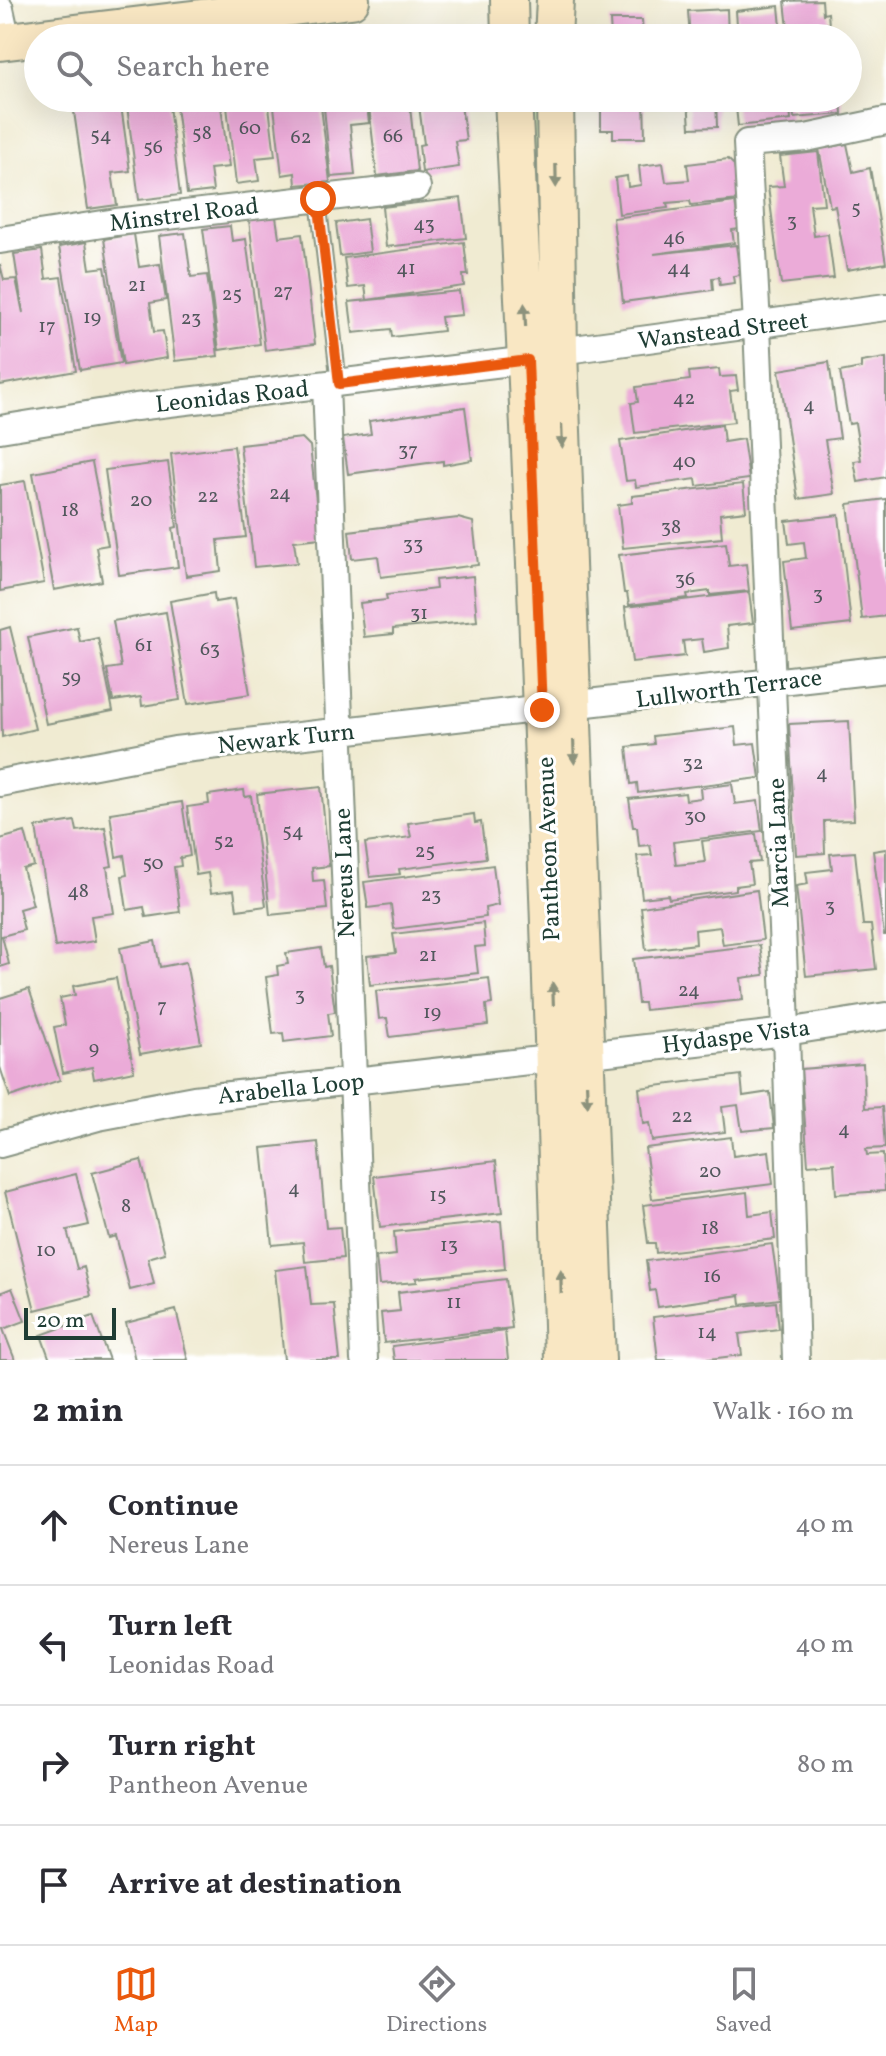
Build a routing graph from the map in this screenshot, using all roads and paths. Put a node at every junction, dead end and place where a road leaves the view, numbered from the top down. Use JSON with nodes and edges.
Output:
{"nodes":[{"id":1,"x":351,"y":0,"type":"edge"},
{"id":2,"x":509,"y":0,"type":"edge"},
{"id":3,"x":555,"y":0,"type":"edge"},
{"id":4,"x":81,"y":24,"type":"edge"},
{"id":5,"x":510,"y":24,"type":"edge"},
{"id":6,"x":554,"y":24,"type":"edge"},
{"id":7,"x":24,"y":29,"type":"edge"},
{"id":8,"x":2,"y":31,"type":"edge"},
{"id":9,"x":515,"y":112,"type":"edge"},
{"id":10,"x":554,"y":112,"type":"edge"},
{"id":11,"x":886,"y":121,"type":"edge"},
{"id":12,"x":417,"y":187,"type":"dead end"},
{"id":13,"x":318,"y":199,"type":"junction"},
{"id":14,"x":0,"y":240,"type":"edge"},
{"id":15,"x":886,"y":307,"type":"edge"},
{"id":16,"x":757,"y":325,"type":"junction"},
{"id":17,"x":543,"y":356,"type":"junction"},
{"id":18,"x":332,"y":385,"type":"junction"},
{"id":19,"x":0,"y":429,"type":"edge"},
{"id":20,"x":886,"y":669,"type":"edge"},
{"id":21,"x":772,"y":683,"type":"junction"},
{"id":22,"x":558,"y":708,"type":"junction"},
{"id":23,"x":339,"y":733,"type":"junction"},
{"id":24,"x":0,"y":783,"type":"edge"},
{"id":25,"x":886,"y":1016,"type":"edge"},
{"id":26,"x":786,"y":1032,"type":"junction"},
{"id":27,"x":571,"y":1056,"type":"junction"},
{"id":28,"x":353,"y":1082,"type":"junction"},
{"id":29,"x":0,"y":1144,"type":"edge"},
{"id":30,"x":364,"y":1360,"type":"edge"},
{"id":31,"x":563,"y":1360,"type":"edge"},
{"id":32,"x":597,"y":1360,"type":"edge"},
{"id":33,"x":796,"y":1360,"type":"edge"}],
"edges":[{"from":1,"to":4,"type":"main road"},
{"from":2,"to":5,"type":"main road"},
{"from":3,"to":6,"type":"main road"},
{"from":7,"to":8,"type":"main road"},
{"from":17,"to":9,"type":"main road","name":"Pantheon Avenue","one_way":true},
{"from":10,"to":17,"type":"main road","name":"Pantheon Avenue","one_way":true},
{"from":11,"to":16,"type":"street","name":"Marcia Lane"},
{"from":12,"to":13,"type":"street","name":"Minstrel Road"},
{"from":13,"to":14,"type":"street","name":"Minstrel Road"},
{"from":13,"to":18,"type":"lane","name":"Nereus Lane"},
{"from":15,"to":16,"type":"street","name":"Wanstead Street"},
{"from":16,"to":17,"type":"street","name":"Wanstead Street"},
{"from":16,"to":21,"type":"street","name":"Marcia Lane"},
{"from":17,"to":18,"type":"street","name":"Leonidas Road"},
{"from":17,"to":22,"type":"main road","name":"Pantheon Avenue"},
{"from":18,"to":19,"type":"street","name":"Leonidas Road"},
{"from":18,"to":23,"type":"street","name":"Nereus Lane"},
{"from":20,"to":21,"type":"street","name":"Lullworth Terrace"},
{"from":21,"to":22,"type":"street","name":"Lullworth Terrace"},
{"from":21,"to":26,"type":"street","name":"Marcia Lane"},
{"from":22,"to":23,"type":"street","name":"Newark Turn"},
{"from":22,"to":27,"type":"main road","name":"Pantheon Avenue"},
{"from":23,"to":24,"type":"street","name":"Newark Turn"},
{"from":23,"to":28,"type":"street","name":"Nereus Lane"},
{"from":25,"to":26,"type":"street","name":"Hydaspe Vista"},
{"from":26,"to":27,"type":"street","name":"Hydaspe Vista"},
{"from":26,"to":33,"type":"street","name":"Marcia Lane"},
{"from":27,"to":28,"type":"street","name":"Arabella Loop"},
{"from":31,"to":27,"type":"main road","name":"Pantheon Avenue","one_way":true},
{"from":27,"to":32,"type":"main road","name":"Pantheon Avenue","one_way":true},
{"from":28,"to":29,"type":"street","name":"Arabella Loop"},
{"from":28,"to":30,"type":"street","name":"Nereus Lane"}]}
